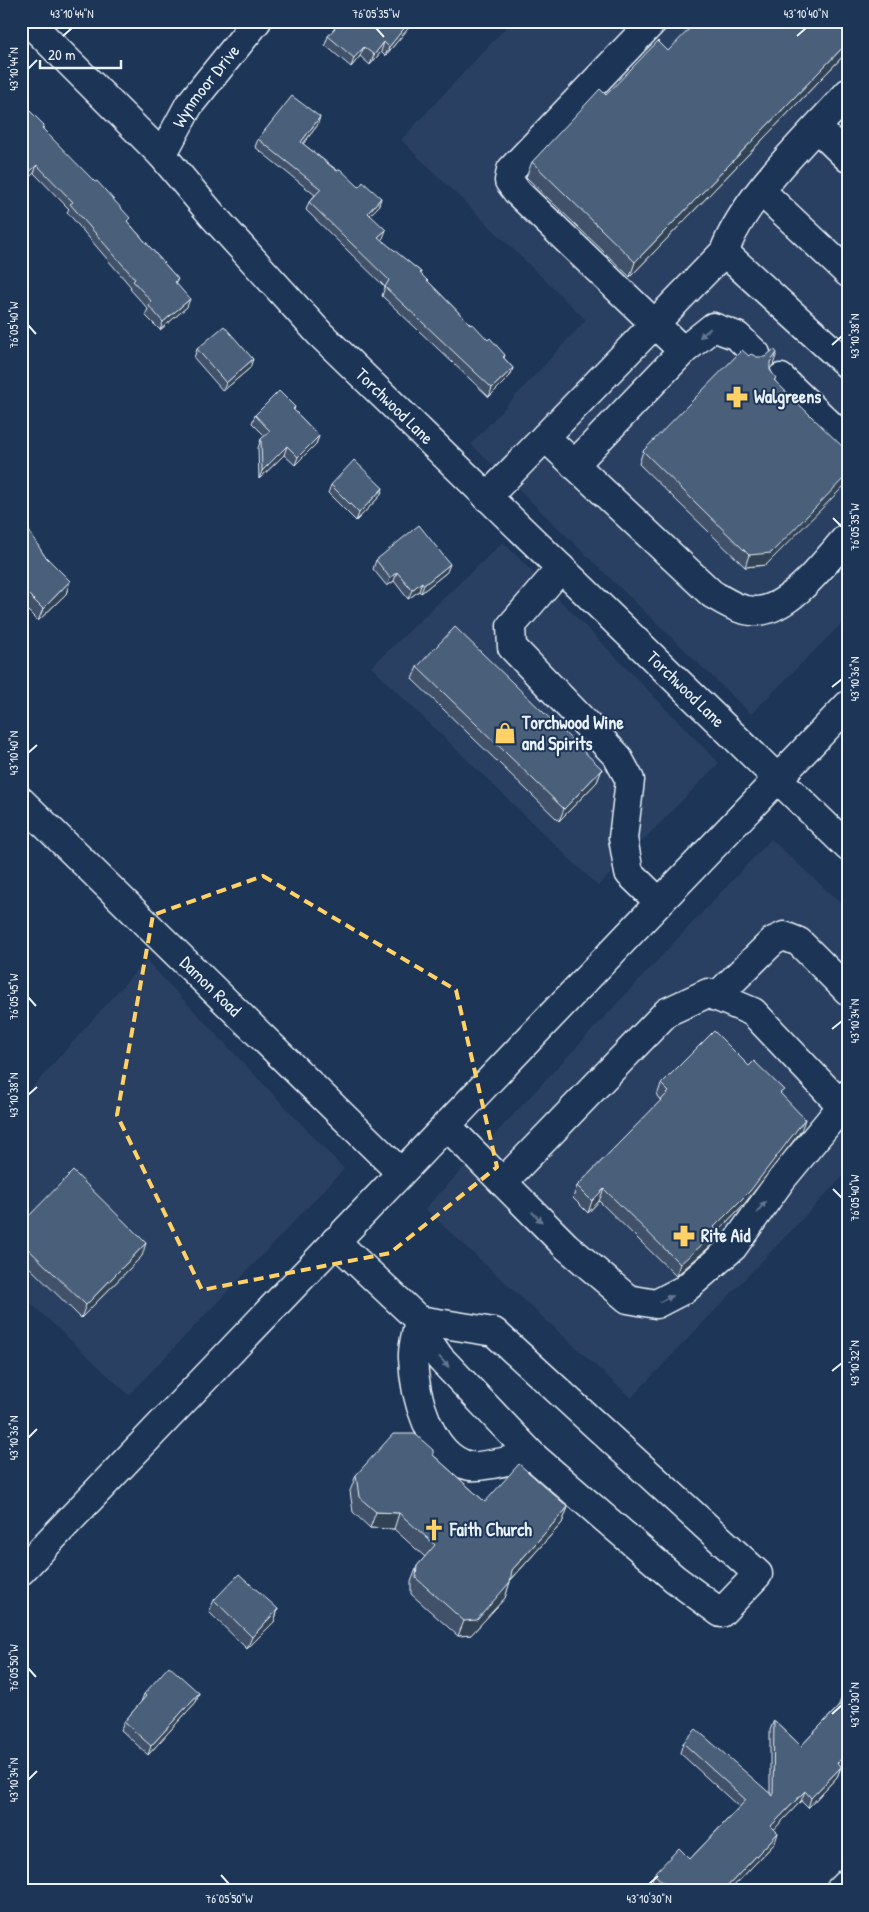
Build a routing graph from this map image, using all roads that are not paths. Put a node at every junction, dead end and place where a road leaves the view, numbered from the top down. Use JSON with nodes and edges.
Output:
{"nodes":[{"id":1,"x":28,"y":21,"type":"edge"},
{"id":2,"x":257,"y":21,"type":"edge"},
{"id":3,"x":652,"y":21,"type":"edge"},
{"id":4,"x":848,"y":93,"type":"edge"},
{"id":5,"x":817,"y":128,"type":"junction"},
{"id":6,"x":162,"y":156,"type":"junction"},
{"id":7,"x":848,"y":158,"type":"edge"},
{"id":8,"x":761,"y":191,"type":"junction"},
{"id":9,"x":724,"y":252,"type":"junction"},
{"id":10,"x":848,"y":273,"type":"edge"},
{"id":11,"x":656,"y":324,"type":"junction"},
{"id":12,"x":683,"y":351,"type":"junction"},
{"id":13,"x":756,"y":354,"type":"edge"},
{"id":14,"x":848,"y":365,"type":"edge"},
{"id":15,"x":781,"y":378,"type":"dead end"},
{"id":16,"x":545,"y":437,"type":"junction"},
{"id":17,"x":848,"y":442,"type":"edge"},
{"id":18,"x":574,"y":465,"type":"junction"},
{"id":19,"x":487,"y":497,"type":"junction"},
{"id":20,"x":848,"y":536,"type":"edge"},
{"id":21,"x":561,"y":568,"type":"junction"},
{"id":22,"x":848,"y":705,"type":"edge"},
{"id":23,"x":777,"y":778,"type":"junction"},
{"id":24,"x":21,"y":801,"type":"edge"},
{"id":25,"x":848,"y":847,"type":"edge"},
{"id":26,"x":659,"y":902,"type":"junction"},
{"id":27,"x":848,"y":992,"type":"edge"},
{"id":28,"x":716,"y":997,"type":"junction"},
{"id":29,"x":845,"y":1100,"type":"edge"},
{"id":30,"x":446,"y":1125,"type":"junction"},
{"id":31,"x":400,"y":1172,"type":"junction"},
{"id":32,"x":503,"y":1182,"type":"junction"},
{"id":33,"x":335,"y":1241,"type":"junction"},
{"id":34,"x":419,"y":1320,"type":"junction"},
{"id":35,"x":534,"y":1456,"type":"junction"},
{"id":36,"x":21,"y":1571,"type":"edge"},
{"id":37,"x":848,"y":1882,"type":"edge"},
{"id":38,"x":839,"y":1891,"type":"edge"}],
"edges":[{"from":1,"to":6,"type":"street","name":"Torchwood Lane"},
{"from":2,"to":6,"type":"street","name":"Wynmoor Drive"},
{"from":3,"to":11,"type":"street"},
{"from":4,"to":5,"type":"street"},
{"from":5,"to":7,"type":"street"},
{"from":5,"to":8,"type":"street"},
{"from":6,"to":19,"type":"street","name":"Torchwood Lane"},
{"from":8,"to":9,"type":"street"},
{"from":8,"to":10,"type":"street"},
{"from":9,"to":11,"type":"street"},
{"from":9,"to":14,"type":"street"},
{"from":11,"to":12,"type":"street"},
{"from":11,"to":16,"type":"street"},
{"from":13,"to":12,"type":"street","one_way":true},
{"from":12,"to":18,"type":"street"},
{"from":15,"to":17,"type":"street"},
{"from":16,"to":18,"type":"street"},
{"from":16,"to":19,"type":"street"},
{"from":18,"to":20,"type":"street"},
{"from":19,"to":21,"type":"street","name":"Torchwood Lane"},
{"from":21,"to":23,"type":"street","name":"Torchwood Lane"},
{"from":21,"to":26,"type":"street"},
{"from":22,"to":23,"type":"street"},
{"from":23,"to":25,"type":"street","name":"Torchwood Lane"},
{"from":23,"to":26,"type":"street"},
{"from":24,"to":31,"type":"street","name":"Damon Road"},
{"from":26,"to":30,"type":"street"},
{"from":27,"to":28,"type":"street"},
{"from":28,"to":29,"type":"street"},
{"from":28,"to":32,"type":"street"},
{"from":32,"to":29,"type":"street","one_way":true},
{"from":30,"to":31,"type":"street"},
{"from":30,"to":32,"type":"street"},
{"from":31,"to":33,"type":"street"},
{"from":33,"to":34,"type":"street"},
{"from":33,"to":36,"type":"street"},
{"from":34,"to":35,"type":"street","one_way":true},
{"from":34,"to":35,"type":"street"},
{"from":34,"to":35,"type":"street"},
{"from":37,"to":38,"type":"street"}]}
